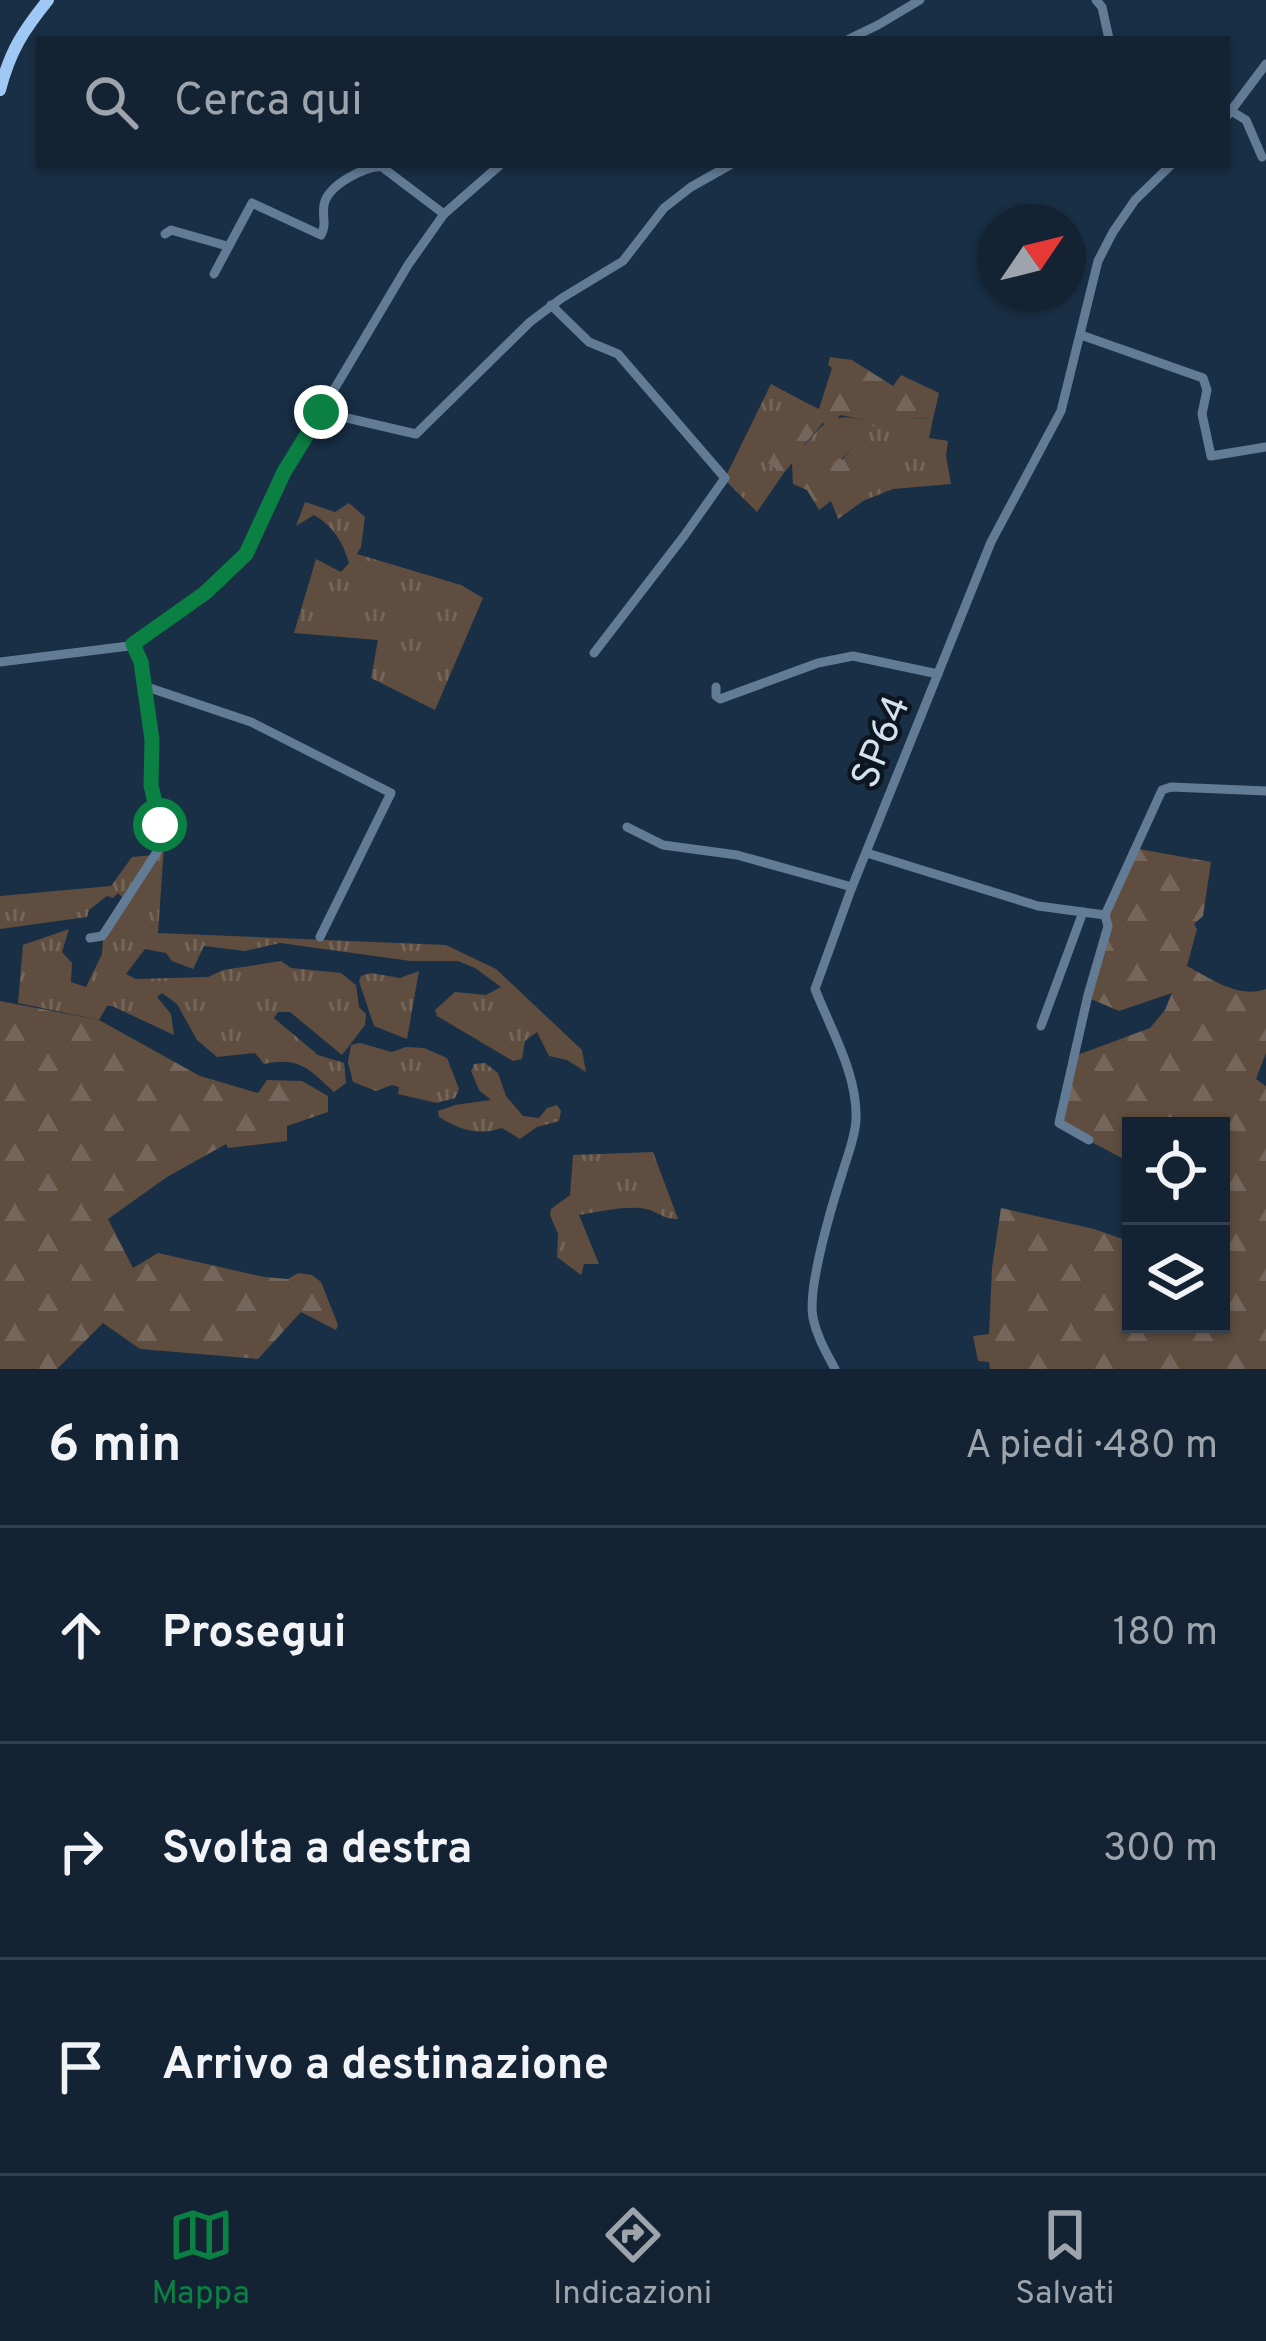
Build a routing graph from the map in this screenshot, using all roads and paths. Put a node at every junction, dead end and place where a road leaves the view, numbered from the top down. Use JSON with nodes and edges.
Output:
{"nodes":[{"id":1,"x":48,"y":0,"type":"edge"},
{"id":2,"x":920,"y":0,"type":"edge"},
{"id":3,"x":1096,"y":0,"type":"edge"},
{"id":4,"x":854,"y":36,"type":"edge"},
{"id":5,"x":1108,"y":36,"type":"edge"},
{"id":6,"x":1266,"y":64,"type":"edge"},
{"id":7,"x":1261,"y":80,"type":"edge"},
{"id":8,"x":0,"y":90,"type":"edge"},
{"id":9,"x":1230,"y":112,"type":"edge"},
{"id":10,"x":1230,"y":113,"type":"edge"},
{"id":11,"x":1262,"y":157,"type":"dead end"},
{"id":12,"x":371,"y":168,"type":"edge"},
{"id":13,"x":383,"y":168,"type":"edge"},
{"id":14,"x":497,"y":168,"type":"edge"},
{"id":15,"x":725,"y":168,"type":"edge"},
{"id":16,"x":1168,"y":168,"type":"edge"},
{"id":17,"x":444,"y":214,"type":"junction"},
{"id":18,"x":165,"y":234,"type":"dead end"},
{"id":19,"x":227,"y":246,"type":"junction"},
{"id":20,"x":214,"y":274,"type":"dead end"},
{"id":21,"x":551,"y":305,"type":"junction"},
{"id":22,"x":1081,"y":334,"type":"junction"},
{"id":23,"x":321,"y":412,"type":"junction"},
{"id":24,"x":1266,"y":447,"type":"edge"},
{"id":25,"x":133,"y":644,"type":"junction"},
{"id":26,"x":594,"y":652,"type":"dead end"},
{"id":27,"x":0,"y":662,"type":"edge"},
{"id":28,"x":938,"y":674,"type":"junction"},
{"id":29,"x":144,"y":686,"type":"junction"},
{"id":30,"x":716,"y":687,"type":"dead end"},
{"id":31,"x":1266,"y":791,"type":"edge"},
{"id":32,"x":627,"y":827,"type":"dead end"},
{"id":33,"x":867,"y":853,"type":"junction"},
{"id":34,"x":852,"y":887,"type":"junction"},
{"id":35,"x":1084,"y":912,"type":"junction"},
{"id":36,"x":1105,"y":915,"type":"junction"},
{"id":37,"x":320,"y":937,"type":"dead end"},
{"id":38,"x":90,"y":938,"type":"dead end"},
{"id":39,"x":1041,"y":1025,"type":"dead end"},
{"id":40,"x":1089,"y":1140,"type":"dead end"},
{"id":41,"x":835,"y":1369,"type":"edge"}],
"edges":[{"from":1,"to":8,"type":"main road"},
{"from":2,"to":4,"type":"street"},
{"from":3,"to":5,"type":"street"},
{"from":6,"to":7,"type":"street"},
{"from":7,"to":9,"type":"street"},
{"from":10,"to":11,"type":"street"},
{"from":12,"to":19,"type":"street"},
{"from":13,"to":17,"type":"street"},
{"from":14,"to":17,"type":"street"},
{"from":15,"to":21,"type":"street"},
{"from":16,"to":22,"type":"street","name":"SP64","number":"SP64"},
{"from":17,"to":23,"type":"street"},
{"from":18,"to":19,"type":"street"},
{"from":19,"to":20,"type":"street"},
{"from":21,"to":23,"type":"street"},
{"from":21,"to":26,"type":"street"},
{"from":22,"to":24,"type":"street"},
{"from":22,"to":28,"type":"street","name":"SP64","number":"SP64"},
{"from":23,"to":25,"type":"street"},
{"from":25,"to":27,"type":"street"},
{"from":25,"to":29,"type":"street"},
{"from":28,"to":30,"type":"street"},
{"from":28,"to":33,"type":"street","name":"SP64","number":"SP64"},
{"from":29,"to":37,"type":"street"},
{"from":29,"to":38,"type":"street"},
{"from":31,"to":36,"type":"street"},
{"from":32,"to":34,"type":"street"},
{"from":33,"to":34,"type":"street","name":"SP64","number":"SP64"},
{"from":33,"to":35,"type":"street"},
{"from":34,"to":41,"type":"street","name":"SP64","number":"SP64"},
{"from":35,"to":36,"type":"street"},
{"from":35,"to":39,"type":"street"},
{"from":36,"to":40,"type":"street"}]}
